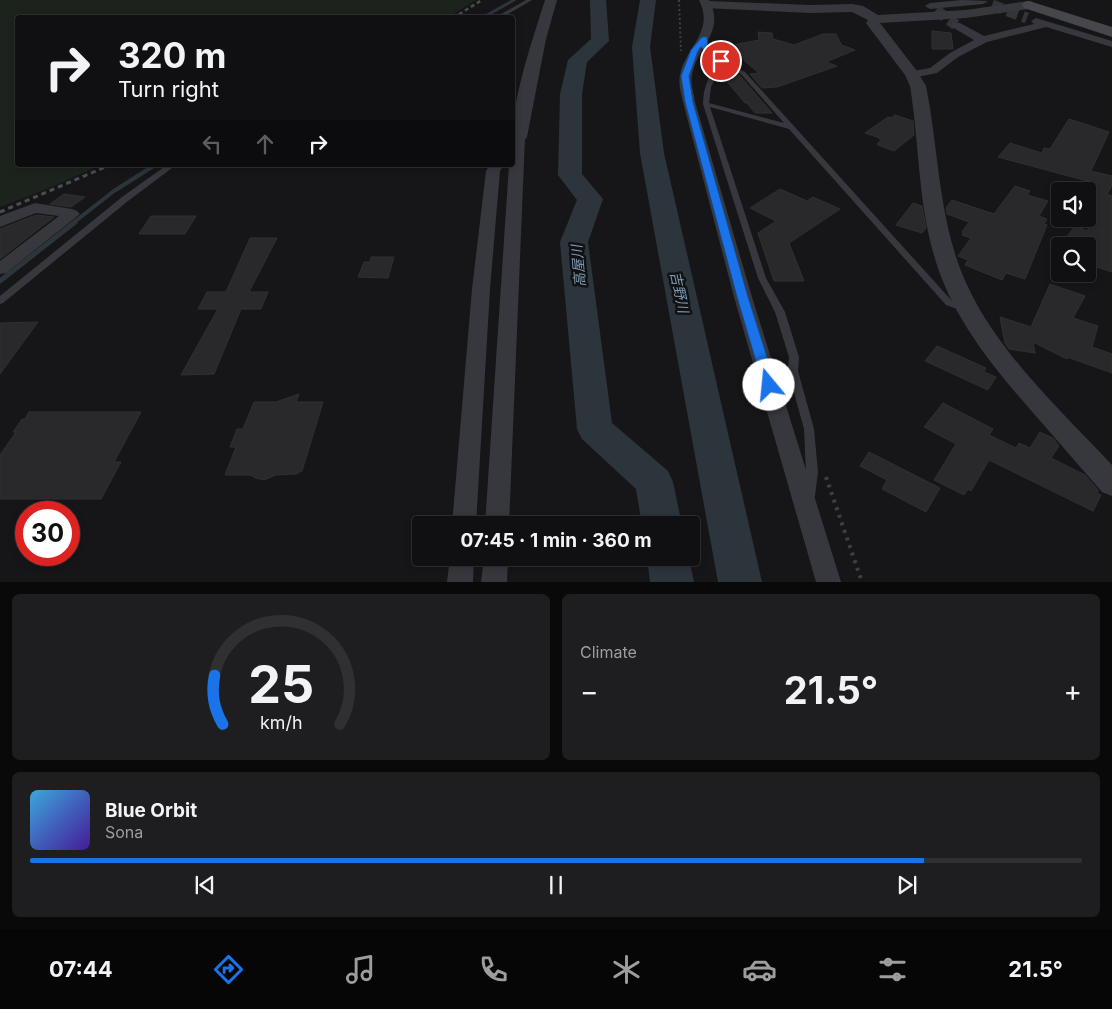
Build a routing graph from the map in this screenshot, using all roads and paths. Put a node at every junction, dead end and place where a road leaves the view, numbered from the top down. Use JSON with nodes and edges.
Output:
{"nodes":[{"id":1,"x":530,"y":0,"type":"edge"},
{"id":2,"x":551,"y":0,"type":"edge"},
{"id":3,"x":679,"y":0,"type":"edge"},
{"id":4,"x":917,"y":0,"type":"edge"},
{"id":5,"x":1051,"y":1,"type":"edge"},
{"id":6,"x":986,"y":2,"type":"edge"},
{"id":7,"x":706,"y":3,"type":"edge"},
{"id":8,"x":1023,"y":8,"type":"edge"},
{"id":9,"x":502,"y":15,"type":"edge"},
{"id":10,"x":876,"y":19,"type":"junction"},
{"id":11,"x":1046,"y":24,"type":"junction"},
{"id":12,"x":956,"y":25,"type":"tunnel mouth"},
{"id":13,"x":1112,"y":32,"type":"edge"},
{"id":14,"x":705,"y":38,"type":"junction"},
{"id":15,"x":983,"y":40,"type":"junction"},
{"id":16,"x":1112,"y":43,"type":"edge"},
{"id":17,"x":721,"y":61,"type":"junction"},
{"id":18,"x":912,"y":74,"type":"junction"},
{"id":19,"x":685,"y":76,"type":"junction"},
{"id":20,"x":706,"y":104,"type":"junction"},
{"id":21,"x":791,"y":127,"type":"junction"},
{"id":22,"x":515,"y":140,"type":"edge"},
{"id":23,"x":169,"y":167,"type":"edge"},
{"id":24,"x":496,"y":167,"type":"edge"},
{"id":25,"x":514,"y":167,"type":"edge"},
{"id":26,"x":0,"y":222,"type":"edge"},
{"id":27,"x":0,"y":269,"type":"edge"},
{"id":28,"x":0,"y":300,"type":"edge"},
{"id":29,"x":967,"y":309,"type":"junction"},
{"id":30,"x":824,"y":471,"type":"dead end"},
{"id":31,"x":1112,"y":484,"type":"edge"},
{"id":32,"x":807,"y":509,"type":"junction"},
{"id":33,"x":465,"y":516,"type":"edge"},
{"id":34,"x":498,"y":516,"type":"edge"},
{"id":35,"x":461,"y":566,"type":"edge"},
{"id":36,"x":495,"y":566,"type":"edge"},
{"id":37,"x":460,"y":582,"type":"edge"},
{"id":38,"x":494,"y":582,"type":"edge"},
{"id":39,"x":829,"y":582,"type":"edge"},
{"id":40,"x":862,"y":582,"type":"edge"}],
"edges":[{"from":1,"to":9,"type":"lane"},
{"from":2,"to":22,"type":"street"},
{"from":3,"to":19,"type":"path"},
{"from":4,"to":6,"type":"street"},
{"from":5,"to":8,"type":"main road"},
{"from":7,"to":10,"type":"street"},
{"from":7,"to":14,"type":"street"},
{"from":8,"to":10,"type":"street"},
{"from":8,"to":11,"type":"street"},
{"from":8,"to":13,"type":"main road"},
{"from":10,"to":18,"type":"street"},
{"from":11,"to":15,"type":"street"},
{"from":11,"to":16,"type":"street"},
{"from":12,"to":15,"type":"street"},
{"from":14,"to":17,"type":"lane"},
{"from":14,"to":19,"type":"street"},
{"from":15,"to":18,"type":"street"},
{"from":17,"to":20,"type":"lane"},
{"from":17,"to":21,"type":"lane"},
{"from":18,"to":29,"type":"street"},
{"from":19,"to":32,"type":"street"},
{"from":20,"to":21,"type":"lane"},
{"from":20,"to":32,"type":"lane"},
{"from":21,"to":29,"type":"lane"},
{"from":23,"to":28,"type":"lane"},
{"from":24,"to":33,"type":"street"},
{"from":25,"to":34,"type":"street"},
{"from":26,"to":27,"type":"street"},
{"from":29,"to":31,"type":"street"},
{"from":30,"to":40,"type":"path"},
{"from":32,"to":39,"type":"street"},
{"from":35,"to":37,"type":"street"},
{"from":36,"to":38,"type":"street"}]}
